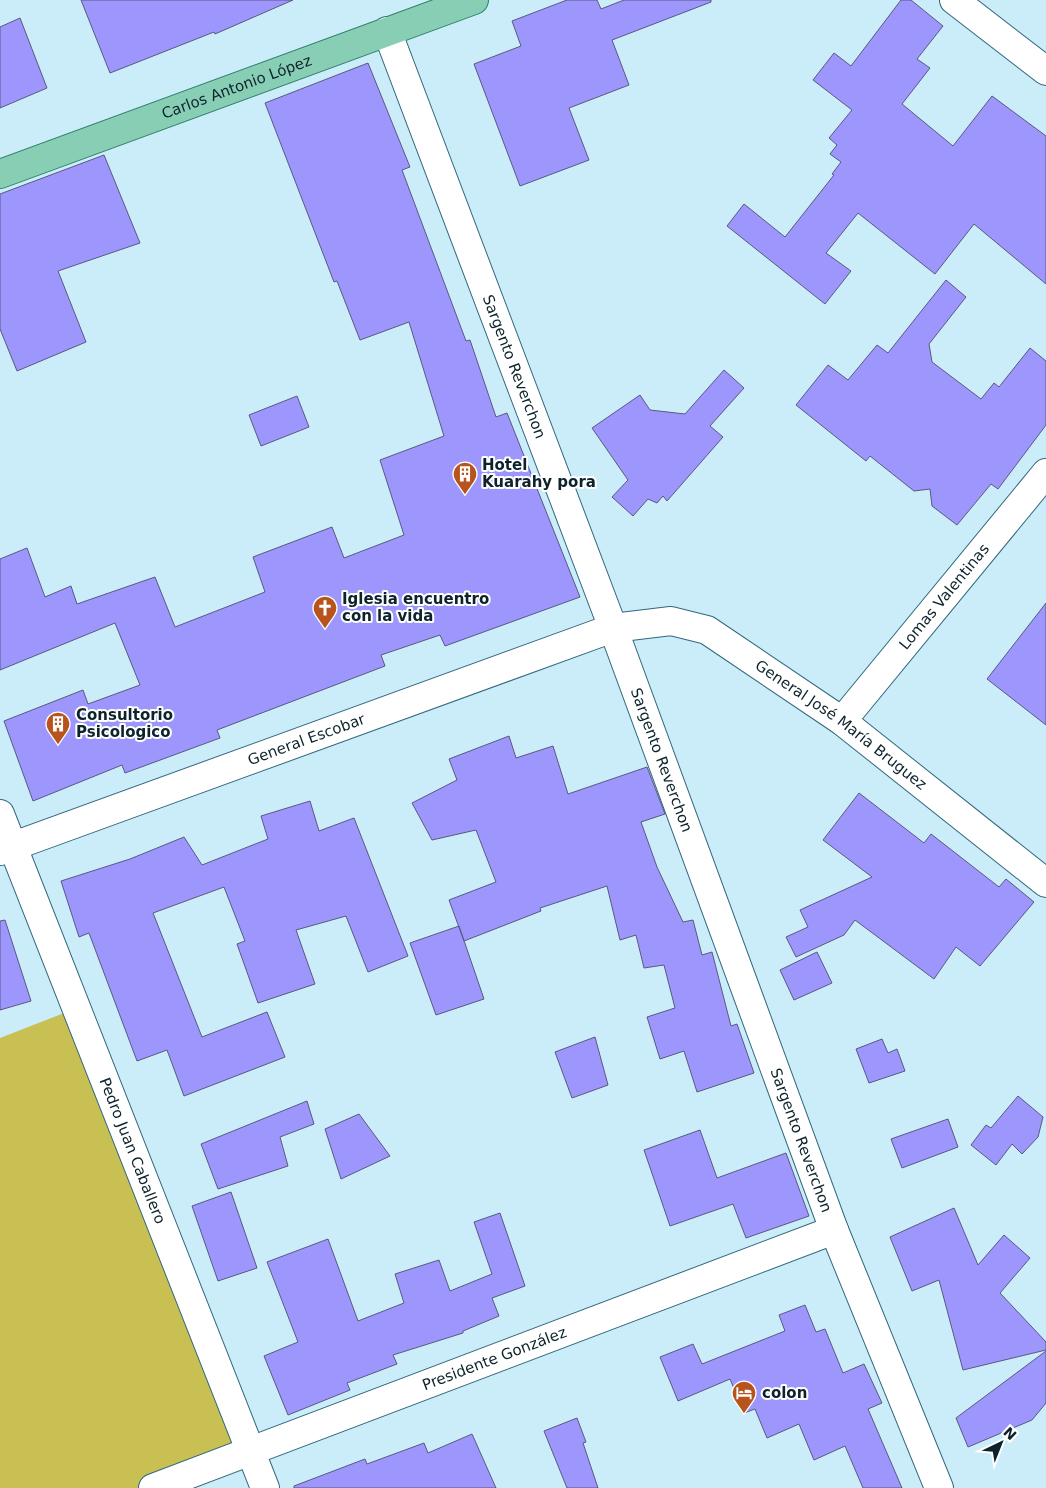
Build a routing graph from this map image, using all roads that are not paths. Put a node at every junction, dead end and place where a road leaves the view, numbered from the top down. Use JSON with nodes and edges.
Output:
{"nodes":[{"id":1,"x":474,"y":0,"type":"edge"},
{"id":2,"x":954,"y":0,"type":"edge"},
{"id":3,"x":387,"y":31,"type":"junction"},
{"id":4,"x":1046,"y":71,"type":"edge"},
{"id":5,"x":0,"y":174,"type":"edge"},
{"id":6,"x":1046,"y":473,"type":"edge"},
{"id":7,"x":613,"y":628,"type":"junction"},
{"id":8,"x":842,"y":721,"type":"junction"},
{"id":9,"x":0,"y":814,"type":"edge"},
{"id":10,"x":6,"y":848,"type":"edge"},
{"id":11,"x":1046,"y":883,"type":"edge"},
{"id":12,"x":834,"y":1230,"type":"junction"},
{"id":13,"x":251,"y":1450,"type":"junction"},
{"id":14,"x":153,"y":1488,"type":"edge"},
{"id":15,"x":265,"y":1488,"type":"edge"},
{"id":16,"x":939,"y":1488,"type":"edge"}],
"edges":[{"from":1,"to":3,"type":"main road","name":"Carlos Antonio López"},
{"from":2,"to":4,"type":"street"},
{"from":3,"to":5,"type":"main road","name":"Carlos Antonio López"},
{"from":3,"to":7,"type":"street","name":"Sargento Reverchon"},
{"from":6,"to":8,"type":"street","name":"Lomas Valentinas"},
{"from":7,"to":8,"type":"street","name":"General José María Bruguez"},
{"from":7,"to":10,"type":"street","name":"General Escobar"},
{"from":7,"to":12,"type":"street","name":"Sargento Reverchon"},
{"from":8,"to":11,"type":"street","name":"General José María Bruguez"},
{"from":9,"to":10,"type":"street","name":"Pedro Juan Caballero"},
{"from":10,"to":13,"type":"street","name":"Pedro Juan Caballero"},
{"from":12,"to":13,"type":"street","name":"Presidente González"},
{"from":12,"to":16,"type":"street","name":"Sargento Reverchon"},
{"from":13,"to":14,"type":"street","name":"Presidente González"},
{"from":13,"to":15,"type":"street","name":"Pedro Juan Caballero"}]}
